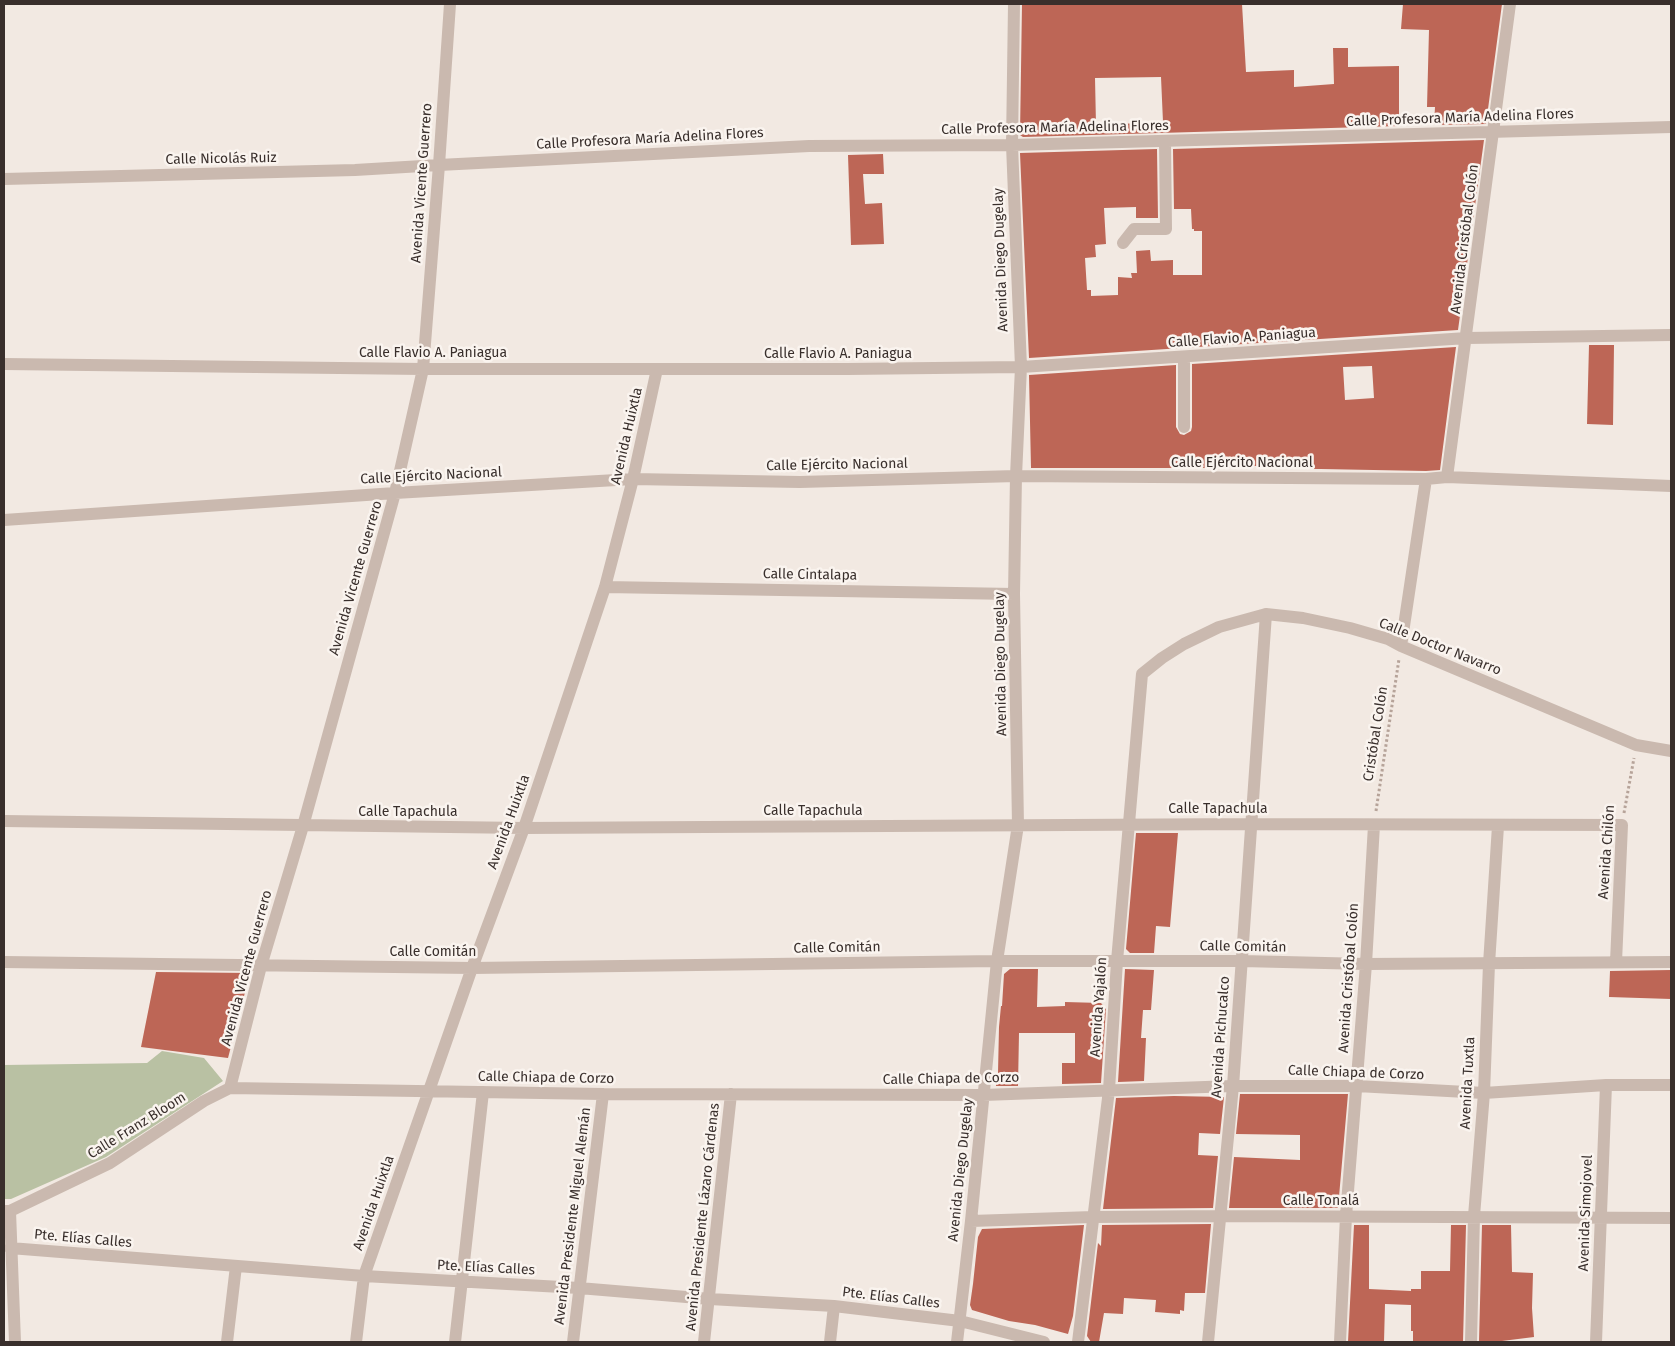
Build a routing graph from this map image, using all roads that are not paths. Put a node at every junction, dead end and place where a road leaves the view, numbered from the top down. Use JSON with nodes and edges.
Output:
{"nodes":[{"id":1,"x":450,"y":4,"type":"edge"},
{"id":2,"x":1014,"y":4,"type":"edge"},
{"id":3,"x":1510,"y":4,"type":"edge"},
{"id":4,"x":1671,"y":127,"type":"edge"},
{"id":5,"x":1494,"y":132,"type":"junction"},
{"id":6,"x":1164,"y":141,"type":"junction"},
{"id":7,"x":1012,"y":145,"type":"junction"},
{"id":8,"x":439,"y":164,"type":"junction"},
{"id":9,"x":4,"y":179,"type":"edge"},
{"id":10,"x":1123,"y":243,"type":"dead end"},
{"id":11,"x":1671,"y":335,"type":"edge"},
{"id":12,"x":1467,"y":338,"type":"junction"},
{"id":13,"x":1184,"y":357,"type":"junction"},
{"id":14,"x":4,"y":364,"type":"edge"},
{"id":15,"x":1021,"y":367,"type":"junction"},
{"id":16,"x":423,"y":369,"type":"junction"},
{"id":17,"x":658,"y":369,"type":"junction"},
{"id":18,"x":1184,"y":427,"type":"dead end"},
{"id":19,"x":1016,"y":476,"type":"junction"},
{"id":20,"x":1447,"y":477,"type":"junction"},
{"id":21,"x":1426,"y":479,"type":"junction"},
{"id":22,"x":634,"y":480,"type":"junction"},
{"id":23,"x":1671,"y":486,"type":"edge"},
{"id":24,"x":395,"y":493,"type":"junction"},
{"id":25,"x":4,"y":520,"type":"edge"},
{"id":26,"x":605,"y":587,"type":"junction"},
{"id":27,"x":1014,"y":594,"type":"junction"},
{"id":28,"x":1266,"y":614,"type":"junction"},
{"id":29,"x":1401,"y":646,"type":"junction"},
{"id":30,"x":1142,"y":674,"type":"joint"},
{"id":31,"x":1671,"y":751,"type":"edge"},
{"id":32,"x":4,"y":822,"type":"edge"},
{"id":33,"x":1128,"y":824,"type":"junction"},
{"id":34,"x":1252,"y":824,"type":"junction"},
{"id":35,"x":1018,"y":825,"type":"junction"},
{"id":36,"x":1374,"y":825,"type":"junction"},
{"id":37,"x":303,"y":826,"type":"junction"},
{"id":38,"x":1498,"y":826,"type":"junction"},
{"id":39,"x":1622,"y":826,"type":"joint"},
{"id":40,"x":524,"y":828,"type":"junction"},
{"id":41,"x":997,"y":960,"type":"junction"},
{"id":42,"x":1116,"y":961,"type":"junction"},
{"id":43,"x":1242,"y":961,"type":"junction"},
{"id":44,"x":4,"y":962,"type":"edge"},
{"id":45,"x":1616,"y":962,"type":"junction"},
{"id":46,"x":1671,"y":962,"type":"edge"},
{"id":47,"x":1366,"y":964,"type":"junction"},
{"id":48,"x":1489,"y":964,"type":"junction"},
{"id":49,"x":260,"y":966,"type":"junction"},
{"id":50,"x":472,"y":968,"type":"junction"},
{"id":51,"x":1606,"y":1085,"type":"junction"},
{"id":52,"x":1671,"y":1085,"type":"edge"},
{"id":53,"x":1233,"y":1086,"type":"junction"},
{"id":54,"x":1357,"y":1086,"type":"junction"},
{"id":55,"x":230,"y":1088,"type":"junction"},
{"id":56,"x":1108,"y":1090,"type":"junction"},
{"id":57,"x":428,"y":1091,"type":"junction"},
{"id":58,"x":483,"y":1092,"type":"junction"},
{"id":59,"x":1484,"y":1093,"type":"junction"},
{"id":60,"x":603,"y":1094,"type":"junction"},
{"id":61,"x":732,"y":1094,"type":"junction"},
{"id":62,"x":983,"y":1095,"type":"junction"},
{"id":63,"x":7,"y":1211,"type":"edge"},
{"id":64,"x":1221,"y":1216,"type":"junction"},
{"id":65,"x":1346,"y":1216,"type":"junction"},
{"id":66,"x":1474,"y":1216,"type":"junction"},
{"id":67,"x":1601,"y":1216,"type":"junction"},
{"id":68,"x":1093,"y":1218,"type":"junction"},
{"id":69,"x":1671,"y":1218,"type":"edge"},
{"id":70,"x":971,"y":1221,"type":"junction"},
{"id":71,"x":10,"y":1248,"type":"junction"},
{"id":72,"x":236,"y":1266,"type":"junction"},
{"id":73,"x":364,"y":1276,"type":"junction"},
{"id":74,"x":462,"y":1282,"type":"junction"},
{"id":75,"x":580,"y":1288,"type":"junction"},
{"id":76,"x":710,"y":1299,"type":"junction"},
{"id":77,"x":834,"y":1306,"type":"junction"},
{"id":78,"x":960,"y":1322,"type":"junction"},
{"id":79,"x":15,"y":1342,"type":"edge"},
{"id":80,"x":227,"y":1342,"type":"edge"},
{"id":81,"x":356,"y":1342,"type":"edge"},
{"id":82,"x":455,"y":1342,"type":"edge"},
{"id":83,"x":573,"y":1342,"type":"edge"},
{"id":84,"x":704,"y":1342,"type":"edge"},
{"id":85,"x":830,"y":1342,"type":"edge"},
{"id":86,"x":957,"y":1342,"type":"edge"},
{"id":87,"x":1044,"y":1342,"type":"edge"},
{"id":88,"x":1078,"y":1342,"type":"edge"},
{"id":89,"x":1208,"y":1342,"type":"edge"},
{"id":90,"x":1340,"y":1342,"type":"edge"},
{"id":91,"x":1471,"y":1342,"type":"edge"},
{"id":92,"x":1596,"y":1342,"type":"edge"}],
"edges":[{"from":1,"to":8,"type":"street","name":"Avenida Vicente Guerrero"},
{"from":2,"to":7,"type":"street","name":"Avenida Diego Dugelay"},
{"from":3,"to":5,"type":"street","name":"Avenida Cristóbal Colón"},
{"from":4,"to":5,"type":"street","name":"Calle Profesora María Adelina Flores"},
{"from":5,"to":6,"type":"street","name":"Calle Profesora María Adelina Flores"},
{"from":5,"to":12,"type":"street","name":"Avenida Cristóbal Colón"},
{"from":6,"to":7,"type":"street","name":"Calle Profesora María Adelina Flores"},
{"from":6,"to":10,"type":"street"},
{"from":7,"to":8,"type":"street","name":"Calle Profesora María Adelina Flores"},
{"from":7,"to":15,"type":"street","name":"Avenida Diego Dugelay"},
{"from":8,"to":9,"type":"street","name":"Calle Nicolás Ruiz"},
{"from":8,"to":16,"type":"street","name":"Avenida Vicente Guerrero"},
{"from":11,"to":12,"type":"street","name":"Calle Flavio A. Paniagua"},
{"from":12,"to":13,"type":"street","name":"Calle Flavio A. Paniagua"},
{"from":12,"to":20,"type":"street","name":"Avenida Cristóbal Colón"},
{"from":13,"to":15,"type":"street","name":"Calle Flavio A. Paniagua"},
{"from":13,"to":18,"type":"street"},
{"from":14,"to":16,"type":"street","name":"Calle Flavio A. Paniagua"},
{"from":15,"to":17,"type":"street","name":"Calle Flavio A. Paniagua"},
{"from":15,"to":19,"type":"street","name":"Avenida Diego Dugelay"},
{"from":16,"to":17,"type":"street","name":"Calle Flavio A. Paniagua"},
{"from":16,"to":24,"type":"street","name":"Avenida Vicente Guerrero"},
{"from":17,"to":22,"type":"street","name":"Avenida Huixtla"},
{"from":19,"to":21,"type":"street","name":"Calle Ejército Nacional"},
{"from":19,"to":22,"type":"street","name":"Calle Ejército Nacional"},
{"from":19,"to":27,"type":"street","name":"Avenida Diego Dugelay"},
{"from":20,"to":21,"type":"street","name":"Calle Ejército Nacional"},
{"from":20,"to":23,"type":"street","name":"Calle Ejército Nacional"},
{"from":21,"to":29,"type":"street"},
{"from":22,"to":24,"type":"street","name":"Calle Ejército Nacional"},
{"from":22,"to":26,"type":"street","name":"Avenida Huixtla"},
{"from":24,"to":25,"type":"street","name":"Calle Ejército Nacional"},
{"from":24,"to":37,"type":"street","name":"Avenida Vicente Guerrero"},
{"from":26,"to":27,"type":"street","name":"Calle Cintalapa"},
{"from":26,"to":40,"type":"street","name":"Avenida Huixtla"},
{"from":27,"to":35,"type":"street","name":"Avenida Diego Dugelay"},
{"from":28,"to":29,"type":"street","name":"Calle Doctor Navarro"},
{"from":28,"to":30,"type":"street","name":"Calle Doctor Navarro"},
{"from":28,"to":34,"type":"street","name":"Avenida Pichucalco"},
{"from":29,"to":31,"type":"street","name":"Calle Doctor Navarro"},
{"from":30,"to":33,"type":"street","name":"Avenida Yajalón"},
{"from":32,"to":37,"type":"street","name":"Calle Tapachula"},
{"from":33,"to":34,"type":"street","name":"Calle Tapachula"},
{"from":33,"to":35,"type":"street","name":"Calle Tapachula"},
{"from":33,"to":42,"type":"street","name":"Avenida Yajalón"},
{"from":34,"to":36,"type":"street","name":"Calle Tapachula"},
{"from":34,"to":43,"type":"street","name":"Avenida Pichucalco"},
{"from":35,"to":40,"type":"street","name":"Calle Tapachula"},
{"from":35,"to":41,"type":"street","name":"Avenida Diego Dugelay"},
{"from":36,"to":38,"type":"street","name":"Calle Tapachula"},
{"from":36,"to":47,"type":"street","name":"Avenida Cristóbal Colón"},
{"from":37,"to":40,"type":"street","name":"Calle Tapachula"},
{"from":37,"to":49,"type":"street","name":"Avenida Vicente Guerrero"},
{"from":38,"to":39,"type":"street","name":"Calle Tapachula"},
{"from":38,"to":48,"type":"street","name":"Avenida Tuxtla"},
{"from":39,"to":45,"type":"street","name":"Avenida Chilón"},
{"from":40,"to":50,"type":"street","name":"Avenida Huixtla"},
{"from":41,"to":42,"type":"street","name":"Calle Comitán"},
{"from":41,"to":50,"type":"street","name":"Calle Comitán"},
{"from":41,"to":62,"type":"street","name":"Avenida Diego Dugelay"},
{"from":42,"to":43,"type":"street","name":"Calle Comitán"},
{"from":42,"to":56,"type":"street","name":"Avenida Yajalón"},
{"from":43,"to":47,"type":"street","name":"Calle Comitán"},
{"from":43,"to":53,"type":"street","name":"Avenida Pichucalco"},
{"from":44,"to":49,"type":"street","name":"Calle Comitán"},
{"from":45,"to":46,"type":"street","name":"Calle Comitán"},
{"from":45,"to":48,"type":"street","name":"Calle Comitán"},
{"from":47,"to":48,"type":"street","name":"Calle Comitán"},
{"from":47,"to":54,"type":"street","name":"Avenida Cristóbal Colón"},
{"from":48,"to":59,"type":"street","name":"Avenida Tuxtla"},
{"from":49,"to":50,"type":"street","name":"Calle Comitán"},
{"from":49,"to":55,"type":"street","name":"Avenida Vicente Guerrero"},
{"from":50,"to":57,"type":"street","name":"Avenida Huixtla"},
{"from":51,"to":52,"type":"street","name":"Calle Chiapa de Corzo"},
{"from":51,"to":59,"type":"street","name":"Calle Chiapa de Corzo"},
{"from":51,"to":67,"type":"street","name":"Avenida Simojovel"},
{"from":53,"to":54,"type":"street","name":"Calle Chiapa de Corzo"},
{"from":53,"to":56,"type":"street","name":"Calle Chiapa de Corzo"},
{"from":53,"to":64,"type":"street","name":"Avenida Pichucalco"},
{"from":54,"to":59,"type":"street","name":"Calle Chiapa de Corzo"},
{"from":54,"to":65,"type":"street","name":"Avenida Cristóbal Colón"},
{"from":55,"to":57,"type":"street","name":"Calle Chiapa de Corzo"},
{"from":55,"to":63,"type":"street","name":"Calle Franz Bloom"},
{"from":56,"to":62,"type":"street","name":"Calle Chiapa de Corzo"},
{"from":56,"to":68,"type":"street","name":"Avenida Yajalón"},
{"from":57,"to":58,"type":"street","name":"Calle Chiapa de Corzo"},
{"from":57,"to":73,"type":"street","name":"Avenida Huixtla"},
{"from":58,"to":60,"type":"street","name":"Calle Chiapa de Corzo"},
{"from":58,"to":74,"type":"street"},
{"from":59,"to":66,"type":"street","name":"Avenida Tuxtla"},
{"from":60,"to":61,"type":"street","name":"Calle Chiapa de Corzo"},
{"from":60,"to":75,"type":"street","name":"Avenida Presidente Miguel Alemán"},
{"from":61,"to":62,"type":"street","name":"Calle Chiapa de Corzo"},
{"from":61,"to":76,"type":"street","name":"Avenida Presidente Lázaro Cárdenas"},
{"from":62,"to":70,"type":"street","name":"Avenida Diego Dugelay"},
{"from":63,"to":71,"type":"street"},
{"from":64,"to":65,"type":"street","name":"Calle Tonalá"},
{"from":64,"to":68,"type":"street","name":"Calle Tonalá"},
{"from":64,"to":89,"type":"street","name":"Avenida Pichucalco"},
{"from":65,"to":66,"type":"street","name":"Calle Tonalá"},
{"from":65,"to":90,"type":"street","name":"Avenida Cristóbal Colón"},
{"from":66,"to":67,"type":"street","name":"Calle Tonalá"},
{"from":66,"to":91,"type":"street","name":"Avenida Tuxtla"},
{"from":67,"to":69,"type":"street","name":"Calle Tonalá"},
{"from":67,"to":92,"type":"street","name":"Avenida Simojovel"},
{"from":68,"to":70,"type":"street","name":"Calle Tonalá"},
{"from":68,"to":88,"type":"street","name":"Avenida Yajalón"},
{"from":70,"to":78,"type":"street","name":"Avenida Diego Dugelay"},
{"from":71,"to":72,"type":"street","name":"Pte. Elías Calles"},
{"from":71,"to":79,"type":"street"},
{"from":72,"to":73,"type":"street","name":"Pte. Elías Calles"},
{"from":72,"to":80,"type":"street"},
{"from":73,"to":74,"type":"street","name":"Pte. Elías Calles"},
{"from":73,"to":81,"type":"street","name":"Avenida Huixtla"},
{"from":74,"to":75,"type":"street","name":"Pte. Elías Calles"},
{"from":74,"to":82,"type":"street"},
{"from":75,"to":76,"type":"street","name":"Pte. Elías Calles"},
{"from":75,"to":83,"type":"street","name":"Avenida Presidente Miguel Alemán"},
{"from":76,"to":77,"type":"street","name":"Pte. Elías Calles"},
{"from":76,"to":84,"type":"street","name":"Avenida Presidente Lázaro Cárdenas"},
{"from":77,"to":78,"type":"street","name":"Pte. Elías Calles"},
{"from":77,"to":85,"type":"street"},
{"from":78,"to":86,"type":"street","name":"Avenida Diego Dugelay"},
{"from":78,"to":87,"type":"street","name":"Pte. Elías Calles"}]}
